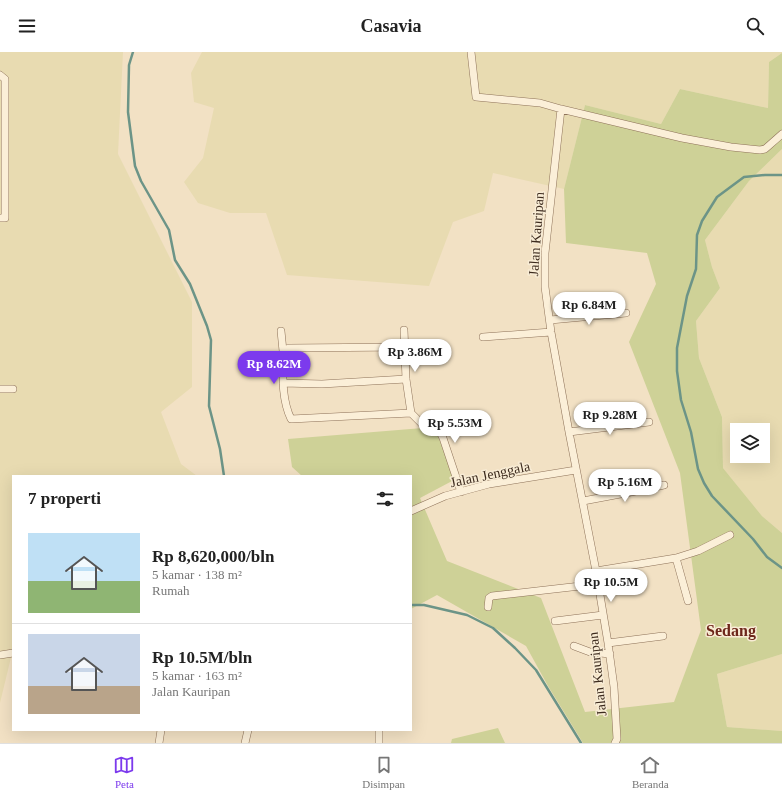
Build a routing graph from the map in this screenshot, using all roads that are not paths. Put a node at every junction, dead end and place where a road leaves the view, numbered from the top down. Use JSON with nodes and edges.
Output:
{"nodes":[{"id":1,"x":471,"y":52,"type":"edge"},
{"id":2,"x":0,"y":75,"type":"edge"},
{"id":3,"x":561,"y":109,"type":"junction"},
{"id":4,"x":782,"y":134,"type":"edge"},
{"id":5,"x":0,"y":218,"type":"edge"},
{"id":6,"x":626,"y":313,"type":"dead end"},
{"id":7,"x":550,"y":320,"type":"junction"},
{"id":8,"x":404,"y":330,"type":"dead end"},
{"id":9,"x":281,"y":331,"type":"dead end"},
{"id":10,"x":551,"y":332,"type":"junction"},
{"id":11,"x":483,"y":337,"type":"dead end"},
{"id":12,"x":404,"y":347,"type":"junction"},
{"id":13,"x":283,"y":351,"type":"junction"},
{"id":14,"x":406,"y":379,"type":"junction"},
{"id":15,"x":283,"y":383,"type":"junction"},
{"id":16,"x":0,"y":389,"type":"edge"},
{"id":17,"x":13,"y":389,"type":"dead end"},
{"id":18,"x":411,"y":413,"type":"junction"},
{"id":19,"x":649,"y":422,"type":"dead end"},
{"id":20,"x":568,"y":432,"type":"junction"},
{"id":21,"x":576,"y":470,"type":"junction"},
{"id":22,"x":664,"y":485,"type":"dead end"},
{"id":23,"x":461,"y":492,"type":"junction"},
{"id":24,"x":583,"y":500,"type":"junction"},
{"id":25,"x":412,"y":511,"type":"edge"},
{"id":26,"x":730,"y":535,"type":"dead end"},
{"id":27,"x":676,"y":558,"type":"junction"},
{"id":28,"x":596,"y":571,"type":"junction"},
{"id":29,"x":598,"y":584,"type":"junction"},
{"id":30,"x":688,"y":601,"type":"dead end"},
{"id":31,"x":488,"y":607,"type":"dead end"},
{"id":32,"x":603,"y":615,"type":"junction"},
{"id":33,"x":555,"y":621,"type":"dead end"},
{"id":34,"x":663,"y":636,"type":"dead end"},
{"id":35,"x":608,"y":643,"type":"junction"},
{"id":36,"x":574,"y":646,"type":"dead end"},
{"id":37,"x":12,"y":653,"type":"edge"},
{"id":38,"x":0,"y":654,"type":"edge"},
{"id":39,"x":610,"y":654,"type":"junction"},
{"id":40,"x":161,"y":731,"type":"edge"},
{"id":41,"x":248,"y":731,"type":"edge"},
{"id":42,"x":379,"y":731,"type":"edge"},
{"id":43,"x":616,"y":741,"type":"edge"},
{"id":44,"x":159,"y":743,"type":"edge"},
{"id":45,"x":245,"y":743,"type":"edge"},
{"id":46,"x":379,"y":743,"type":"edge"}],
"edges":[{"from":1,"to":3,"type":"street"},
{"from":2,"to":5,"type":"street"},
{"from":3,"to":4,"type":"street"},
{"from":3,"to":7,"type":"street","name":"Jalan Kauripan"},
{"from":6,"to":7,"type":"street"},
{"from":7,"to":10,"type":"street","name":"Jalan Kauripan"},
{"from":8,"to":12,"type":"street"},
{"from":9,"to":13,"type":"street"},
{"from":10,"to":11,"type":"street"},
{"from":10,"to":20,"type":"street","name":"Jalan Kauripan"},
{"from":12,"to":13,"type":"street"},
{"from":12,"to":14,"type":"street"},
{"from":13,"to":15,"type":"street"},
{"from":14,"to":15,"type":"street"},
{"from":14,"to":18,"type":"street"},
{"from":15,"to":18,"type":"street"},
{"from":16,"to":17,"type":"street"},
{"from":18,"to":23,"type":"street"},
{"from":19,"to":20,"type":"street"},
{"from":20,"to":21,"type":"street","name":"Jalan Kauripan"},
{"from":21,"to":23,"type":"street","name":"Jalan Jenggala"},
{"from":21,"to":24,"type":"street","name":"Jalan Kauripan"},
{"from":22,"to":24,"type":"street"},
{"from":23,"to":25,"type":"street","name":"Jalan Jenggala"},
{"from":24,"to":28,"type":"street","name":"Jalan Kauripan"},
{"from":26,"to":27,"type":"street"},
{"from":27,"to":28,"type":"street"},
{"from":27,"to":30,"type":"street"},
{"from":28,"to":29,"type":"street","name":"Jalan Kauripan"},
{"from":29,"to":31,"type":"street"},
{"from":29,"to":32,"type":"street","name":"Jalan Kauripan"},
{"from":32,"to":33,"type":"street"},
{"from":32,"to":35,"type":"street","name":"Jalan Kauripan"},
{"from":34,"to":35,"type":"street"},
{"from":35,"to":39,"type":"street","name":"Jalan Kauripan"},
{"from":36,"to":39,"type":"street"},
{"from":37,"to":38,"type":"street"},
{"from":39,"to":43,"type":"street","name":"Jalan Kauripan"},
{"from":40,"to":44,"type":"street"},
{"from":41,"to":45,"type":"street"},
{"from":42,"to":46,"type":"street"}]}
